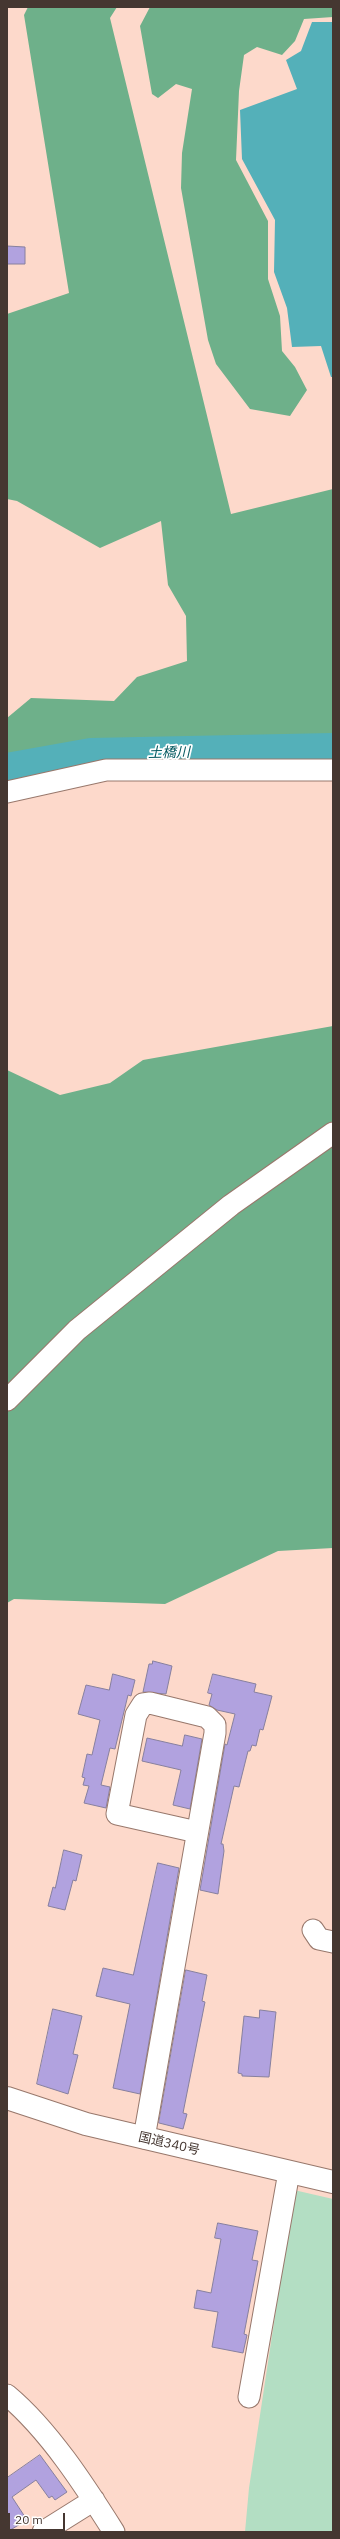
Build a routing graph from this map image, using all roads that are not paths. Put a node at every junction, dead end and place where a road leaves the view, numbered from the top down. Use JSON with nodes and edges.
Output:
{"nodes":[{"id":1,"x":333,"y":770,"type":"edge"},
{"id":2,"x":7,"y":792,"type":"edge"},
{"id":3,"x":333,"y":1134,"type":"edge"},
{"id":4,"x":7,"y":1400,"type":"edge"},
{"id":5,"x":197,"y":1832,"type":"junction"},
{"id":6,"x":313,"y":1930,"type":"dead end"},
{"id":7,"x":333,"y":1942,"type":"edge"},
{"id":8,"x":7,"y":2098,"type":"edge"},
{"id":9,"x":144,"y":2138,"type":"junction"},
{"id":10,"x":289,"y":2172,"type":"junction"},
{"id":11,"x":333,"y":2182,"type":"edge"},
{"id":12,"x":7,"y":2395,"type":"edge"},
{"id":13,"x":249,"y":2397,"type":"dead end"},
{"id":14,"x":94,"y":2500,"type":"junction"},
{"id":15,"x":43,"y":2532,"type":"edge"},
{"id":16,"x":114,"y":2532,"type":"edge"}],
"edges":[{"from":1,"to":2,"type":"street"},
{"from":3,"to":4,"type":"street"},
{"from":5,"to":5,"type":"street"},
{"from":5,"to":9,"type":"street"},
{"from":6,"to":7,"type":"street"},
{"from":8,"to":9,"type":"highway","name":"国道340号"},
{"from":9,"to":10,"type":"highway","name":"国道340号"},
{"from":10,"to":11,"type":"highway","name":"国道340号"},
{"from":10,"to":13,"type":"street"},
{"from":12,"to":14,"type":"street"},
{"from":14,"to":15,"type":"street"},
{"from":14,"to":16,"type":"street"}]}
